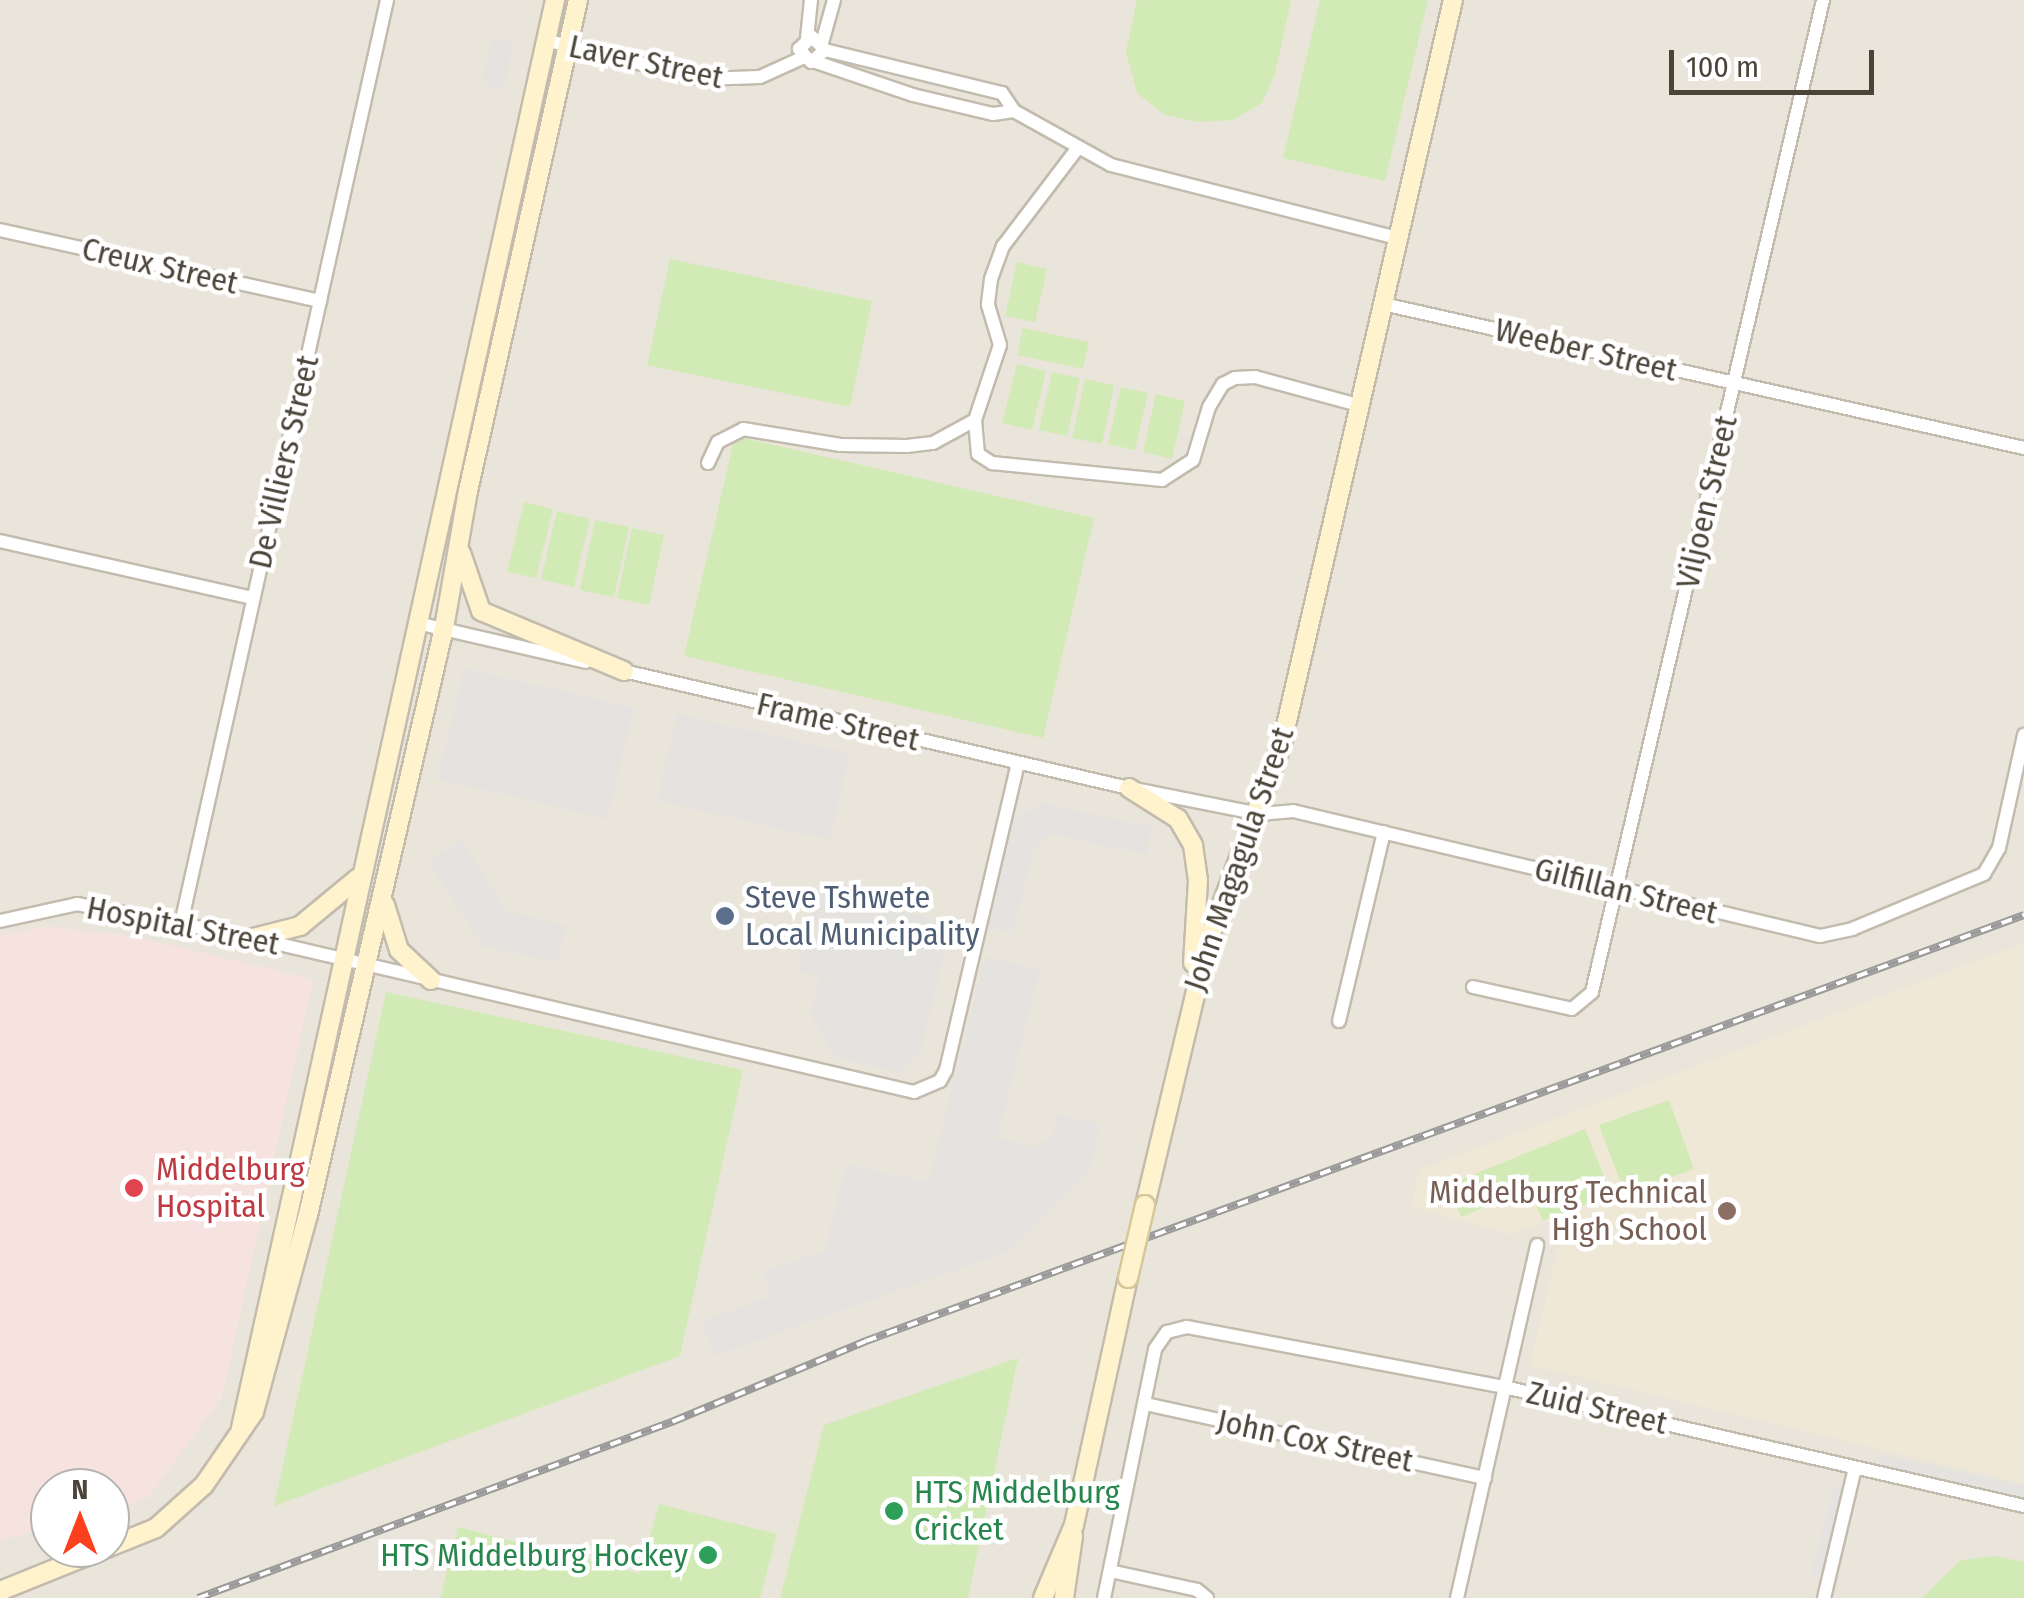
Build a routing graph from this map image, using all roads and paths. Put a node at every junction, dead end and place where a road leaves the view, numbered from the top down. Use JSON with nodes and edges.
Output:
{"nodes":[{"id":1,"x":387,"y":0,"type":"edge"},
{"id":2,"x":555,"y":0,"type":"edge"},
{"id":3,"x":578,"y":0,"type":"edge"},
{"id":4,"x":812,"y":0,"type":"edge"},
{"id":5,"x":834,"y":0,"type":"edge"},
{"id":6,"x":1453,"y":0,"type":"edge"},
{"id":7,"x":1823,"y":0,"type":"edge"},
{"id":8,"x":807,"y":38,"type":"junction"},
{"id":9,"x":545,"y":40,"type":"junction"},
{"id":10,"x":566,"y":46,"type":"junction"},
{"id":11,"x":816,"y":53,"type":"junction"},
{"id":12,"x":1014,"y":110,"type":"junction"},
{"id":13,"x":1077,"y":149,"type":"junction"},
{"id":14,"x":0,"y":230,"type":"edge"},
{"id":15,"x":1397,"y":238,"type":"junction"},
{"id":16,"x":494,"y":278,"type":"junction"},
{"id":17,"x":515,"y":282,"type":"junction"},
{"id":18,"x":320,"y":302,"type":"junction"},
{"id":19,"x":1383,"y":304,"type":"junction"},
{"id":20,"x":1734,"y":383,"type":"junction"},
{"id":21,"x":1358,"y":405,"type":"junction"},
{"id":22,"x":975,"y":420,"type":"junction"},
{"id":23,"x":2024,"y":448,"type":"edge"},
{"id":24,"x":708,"y":462,"type":"dead end"},
{"id":25,"x":445,"y":486,"type":"junction"},
{"id":26,"x":468,"y":490,"type":"junction"},
{"id":27,"x":0,"y":541,"type":"edge"},
{"id":28,"x":459,"y":542,"type":"junction"},
{"id":29,"x":252,"y":598,"type":"junction"},
{"id":30,"x":417,"y":622,"type":"junction"},
{"id":31,"x":444,"y":628,"type":"junction"},
{"id":32,"x":624,"y":671,"type":"junction"},
{"id":33,"x":2024,"y":735,"type":"edge"},
{"id":34,"x":1018,"y":762,"type":"junction"},
{"id":35,"x":1130,"y":788,"type":"junction"},
{"id":36,"x":1260,"y":814,"type":"junction"},
{"id":37,"x":1384,"y":832,"type":"junction"},
{"id":38,"x":360,"y":876,"type":"junction"},
{"id":39,"x":1620,"y":888,"type":"junction"},
{"id":40,"x":384,"y":890,"type":"junction"},
{"id":41,"x":0,"y":920,"type":"edge"},
{"id":42,"x":180,"y":924,"type":"junction"},
{"id":43,"x":253,"y":938,"type":"junction"},
{"id":44,"x":342,"y":960,"type":"junction"},
{"id":45,"x":366,"y":966,"type":"junction"},
{"id":46,"x":431,"y":980,"type":"junction"},
{"id":47,"x":1473,"y":987,"type":"dead end"},
{"id":48,"x":1192,"y":998,"type":"junction"},
{"id":49,"x":1339,"y":1021,"type":"dead end"},
{"id":50,"x":1537,"y":1245,"type":"dead end"},
{"id":51,"x":1504,"y":1387,"type":"junction"},
{"id":52,"x":1145,"y":1404,"type":"junction"},
{"id":53,"x":241,"y":1428,"type":"junction"},
{"id":54,"x":1855,"y":1468,"type":"junction"},
{"id":55,"x":1485,"y":1478,"type":"junction"},
{"id":56,"x":2024,"y":1506,"type":"edge"},
{"id":57,"x":1074,"y":1525,"type":"junction"},
{"id":58,"x":1110,"y":1571,"type":"junction"},
{"id":59,"x":0,"y":1592,"type":"edge"},
{"id":60,"x":1043,"y":1598,"type":"edge"},
{"id":61,"x":1064,"y":1598,"type":"edge"},
{"id":62,"x":1104,"y":1598,"type":"edge"},
{"id":63,"x":1208,"y":1598,"type":"edge"},
{"id":64,"x":1457,"y":1598,"type":"edge"},
{"id":65,"x":1824,"y":1598,"type":"edge"}],
"edges":[{"from":1,"to":18,"type":"street","name":"De Villiers Street"},
{"from":2,"to":9,"type":"main road"},
{"from":3,"to":10,"type":"main road"},
{"from":4,"to":8,"type":"street"},
{"from":5,"to":11,"type":"street"},
{"from":6,"to":15,"type":"main road","name":"John Magagula Street"},
{"from":7,"to":20,"type":"street","name":"Viljoen Street"},
{"from":8,"to":11,"type":"street"},
{"from":8,"to":11,"type":"street"},
{"from":9,"to":10,"type":"street","name":"Laver Street"},
{"from":9,"to":16,"type":"main road"},
{"from":10,"to":11,"type":"street","name":"Laver Street"},
{"from":10,"to":17,"type":"main road"},
{"from":11,"to":12,"type":"street"},
{"from":11,"to":12,"type":"street"},
{"from":12,"to":13,"type":"street"},
{"from":13,"to":15,"type":"street"},
{"from":13,"to":22,"type":"street"},
{"from":14,"to":18,"type":"street","name":"Creux Street"},
{"from":15,"to":19,"type":"main road","name":"John Magagula Street"},
{"from":16,"to":17,"type":"main road"},
{"from":16,"to":25,"type":"main road"},
{"from":17,"to":26,"type":"main road"},
{"from":18,"to":29,"type":"street","name":"De Villiers Street"},
{"from":19,"to":20,"type":"street","name":"Weeber Street"},
{"from":19,"to":21,"type":"main road","name":"John Magagula Street"},
{"from":20,"to":23,"type":"street","name":"Weeber Street"},
{"from":20,"to":39,"type":"street","name":"Viljoen Street"},
{"from":21,"to":22,"type":"street"},
{"from":21,"to":36,"type":"main road","name":"John Magagula Street"},
{"from":22,"to":24,"type":"street"},
{"from":25,"to":26,"type":"main road"},
{"from":25,"to":30,"type":"main road"},
{"from":26,"to":28,"type":"main road"},
{"from":27,"to":29,"type":"street"},
{"from":28,"to":31,"type":"main road"},
{"from":28,"to":32,"type":"main road"},
{"from":29,"to":42,"type":"street","name":"De Villiers Street"},
{"from":30,"to":31,"type":"street","name":"Frame Street"},
{"from":30,"to":38,"type":"main road"},
{"from":31,"to":32,"type":"street","name":"Frame Street"},
{"from":31,"to":40,"type":"main road"},
{"from":32,"to":34,"type":"street","name":"Frame Street"},
{"from":33,"to":39,"type":"street","name":"Gilfillan Street"},
{"from":34,"to":35,"type":"street","name":"Frame Street"},
{"from":34,"to":46,"type":"street","name":"Hospital Street"},
{"from":35,"to":36,"type":"street","name":"Frame Street"},
{"from":35,"to":48,"type":"main road"},
{"from":36,"to":37,"type":"street","name":"Gilfillan Street"},
{"from":36,"to":48,"type":"main road","name":"John Magagula Street"},
{"from":37,"to":39,"type":"street","name":"Gilfillan Street"},
{"from":37,"to":49,"type":"street"},
{"from":38,"to":43,"type":"main road"},
{"from":38,"to":44,"type":"main road"},
{"from":39,"to":47,"type":"street","name":"Viljoen Street"},
{"from":40,"to":45,"type":"main road"},
{"from":40,"to":46,"type":"main road"},
{"from":41,"to":42,"type":"street","name":"Hospital Street"},
{"from":42,"to":43,"type":"street","name":"Hospital Street"},
{"from":43,"to":44,"type":"street","name":"Hospital Street"},
{"from":44,"to":45,"type":"street","name":"Hospital Street"},
{"from":44,"to":53,"type":"main road"},
{"from":45,"to":46,"type":"street","name":"Hospital Street"},
{"from":45,"to":53,"type":"main road"},
{"from":48,"to":57,"type":"main road","name":"John Magagula Street","bridge":true},
{"from":50,"to":51,"type":"street"},
{"from":51,"to":52,"type":"street","name":"Zuid Street"},
{"from":51,"to":54,"type":"street","name":"Zuid Street"},
{"from":51,"to":55,"type":"street"},
{"from":52,"to":55,"type":"street","name":"John Cox Street"},
{"from":52,"to":58,"type":"street"},
{"from":53,"to":59,"type":"main road"},
{"from":54,"to":56,"type":"street","name":"Zuid Street"},
{"from":54,"to":65,"type":"street"},
{"from":55,"to":64,"type":"street"},
{"from":57,"to":60,"type":"main road","name":"John Magagula Street"},
{"from":57,"to":61,"type":"main road"},
{"from":58,"to":62,"type":"street"},
{"from":58,"to":63,"type":"street"}]}
